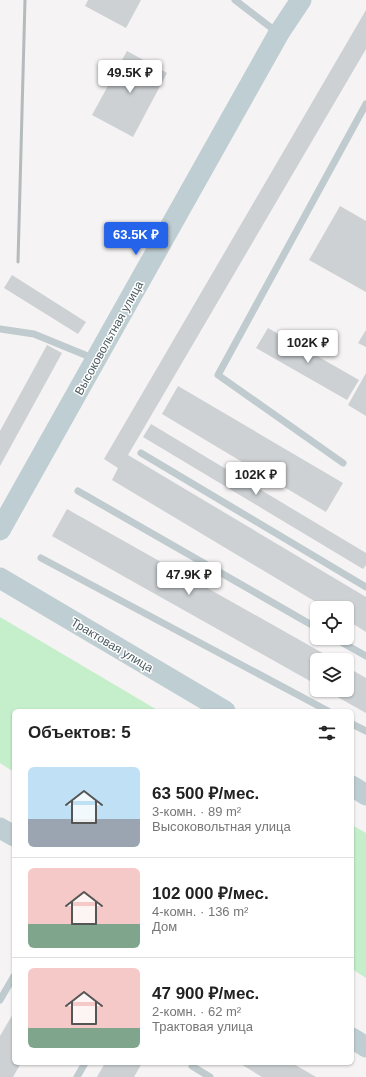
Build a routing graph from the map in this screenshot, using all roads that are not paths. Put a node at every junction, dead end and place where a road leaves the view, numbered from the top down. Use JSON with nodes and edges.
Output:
{"nodes":[{"id":1,"x":235,"y":0,"type":"edge"},
{"id":2,"x":301,"y":0,"type":"edge"},
{"id":3,"x":279,"y":33,"type":"junction"},
{"id":4,"x":366,"y":104,"type":"edge"},
{"id":5,"x":0,"y":329,"type":"edge"},
{"id":6,"x":97,"y":360,"type":"junction"},
{"id":7,"x":141,"y":453,"type":"dead end"},
{"id":8,"x":343,"y":463,"type":"dead end"},
{"id":9,"x":78,"y":491,"type":"dead end"},
{"id":10,"x":0,"y":530,"type":"edge"},
{"id":11,"x":41,"y":558,"type":"dead end"},
{"id":12,"x":0,"y":578,"type":"edge"},
{"id":13,"x":366,"y":587,"type":"edge"},
{"id":14,"x":310,"y":624,"type":"edge"},
{"id":15,"x":346,"y":645,"type":"edge"},
{"id":16,"x":366,"y":656,"type":"edge"},
{"id":17,"x":222,"y":709,"type":"edge"},
{"id":18,"x":324,"y":709,"type":"edge"},
{"id":19,"x":354,"y":725,"type":"edge"},
{"id":20,"x":366,"y":732,"type":"edge"},
{"id":21,"x":354,"y":787,"type":"edge"},
{"id":22,"x":366,"y":795,"type":"edge"},
{"id":23,"x":0,"y":828,"type":"edge"},
{"id":24,"x":12,"y":835,"type":"edge"},
{"id":25,"x":12,"y":979,"type":"edge"},
{"id":26,"x":0,"y":1000,"type":"edge"},
{"id":27,"x":354,"y":1039,"type":"edge"},
{"id":28,"x":366,"y":1047,"type":"edge"},
{"id":29,"x":84,"y":1065,"type":"edge"},
{"id":30,"x":192,"y":1066,"type":"dead end"},
{"id":31,"x":77,"y":1077,"type":"edge"},
{"id":32,"x":210,"y":1077,"type":"edge"}],
"edges":[{"from":1,"to":3,"type":"lane"},
{"from":2,"to":3,"type":"street","name":"Высоковольтная улица"},
{"from":3,"to":6,"type":"street","name":"Высоковольтная улица"},
{"from":4,"to":8,"type":"lane"},
{"from":5,"to":6,"type":"lane"},
{"from":6,"to":10,"type":"street","name":"Высоковольтная улица"},
{"from":7,"to":13,"type":"lane"},
{"from":9,"to":14,"type":"lane"},
{"from":11,"to":18,"type":"lane"},
{"from":12,"to":17,"type":"street","name":"Трактовая улица"},
{"from":15,"to":16,"type":"lane"},
{"from":19,"to":20,"type":"lane"},
{"from":21,"to":22,"type":"street"},
{"from":23,"to":24,"type":"street"},
{"from":25,"to":26,"type":"lane"},
{"from":27,"to":28,"type":"street"},
{"from":29,"to":31,"type":"lane"},
{"from":30,"to":32,"type":"lane"}]}
